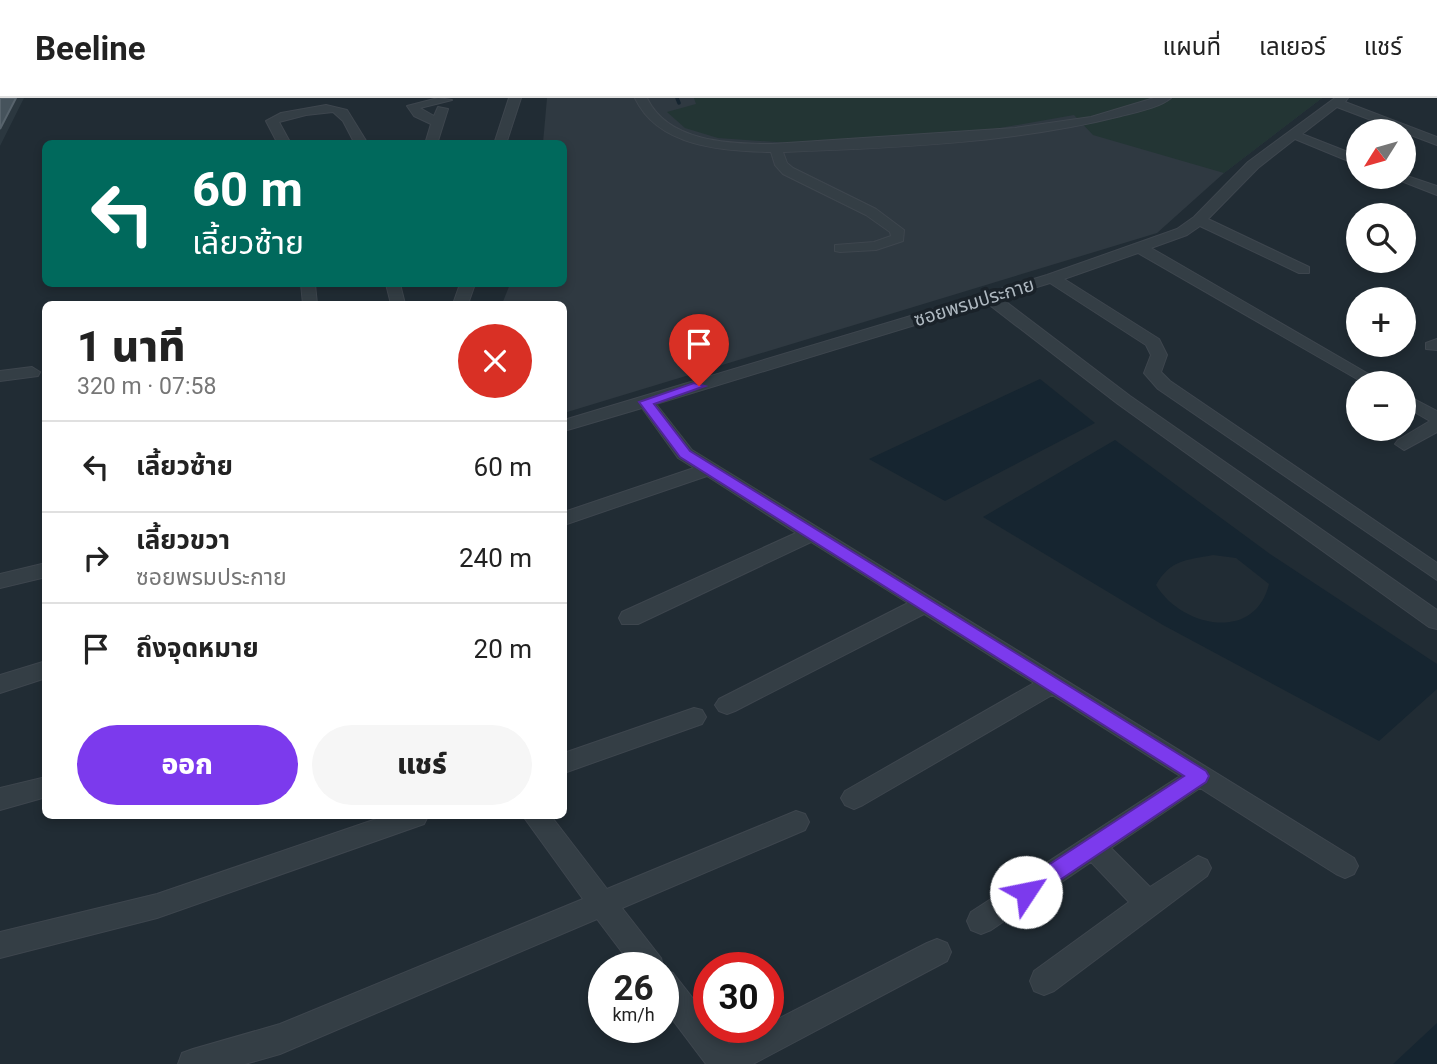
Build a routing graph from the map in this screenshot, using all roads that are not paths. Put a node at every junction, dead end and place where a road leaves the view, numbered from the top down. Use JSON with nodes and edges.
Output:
{"nodes":[{"id":1,"x":514,"y":98,"type":"edge"},
{"id":2,"x":640,"y":98,"type":"edge"},
{"id":3,"x":1165,"y":98,"type":"edge"},
{"id":4,"x":447,"y":99,"type":"edge"},
{"id":5,"x":1339,"y":100,"type":"edge"},
{"id":6,"x":436,"y":122,"type":"junction"},
{"id":7,"x":1292,"y":134,"type":"junction"},
{"id":8,"x":283,"y":140,"type":"edge"},
{"id":9,"x":360,"y":140,"type":"edge"},
{"id":10,"x":432,"y":140,"type":"edge"},
{"id":11,"x":501,"y":140,"type":"edge"},
{"id":12,"x":1437,"y":141,"type":"edge"},
{"id":13,"x":776,"y":148,"type":"junction"},
{"id":14,"x":1346,"y":156,"type":"edge"},
{"id":15,"x":1416,"y":183,"type":"edge"},
{"id":16,"x":1437,"y":191,"type":"edge"},
{"id":17,"x":1199,"y":220,"type":"junction"},
{"id":18,"x":841,"y":248,"type":"dead end"},
{"id":19,"x":1140,"y":248,"type":"junction"},
{"id":20,"x":1304,"y":271,"type":"dead end"},
{"id":21,"x":1052,"y":278,"type":"junction"},
{"id":22,"x":989,"y":298,"type":"junction"},
{"id":23,"x":1355,"y":371,"type":"edge"},
{"id":24,"x":32,"y":372,"type":"dead end"},
{"id":25,"x":0,"y":376,"type":"edge"},
{"id":26,"x":1164,"y":385,"type":"junction"},
{"id":27,"x":1124,"y":400,"type":"junction"},
{"id":28,"x":646,"y":402,"type":"junction"},
{"id":29,"x":1416,"y":406,"type":"edge"},
{"id":30,"x":1437,"y":418,"type":"edge"},
{"id":31,"x":567,"y":425,"type":"edge"},
{"id":32,"x":1437,"y":425,"type":"edge"},
{"id":33,"x":1404,"y":444,"type":"dead end"},
{"id":34,"x":709,"y":469,"type":"junction"},
{"id":35,"x":567,"y":518,"type":"edge"},
{"id":36,"x":813,"y":533,"type":"junction"},
{"id":37,"x":42,"y":571,"type":"edge"},
{"id":38,"x":1437,"y":573,"type":"edge"},
{"id":39,"x":0,"y":581,"type":"edge"},
{"id":40,"x":927,"y":603,"type":"junction"},
{"id":41,"x":630,"y":618,"type":"dead end"},
{"id":42,"x":1437,"y":621,"type":"edge"},
{"id":43,"x":42,"y":671,"type":"edge"},
{"id":44,"x":1053,"y":683,"type":"junction"},
{"id":45,"x":0,"y":684,"type":"edge"},
{"id":46,"x":727,"y":705,"type":"dead end"},
{"id":47,"x":694,"y":717,"type":"dead end"},
{"id":48,"x":567,"y":762,"type":"edge"},
{"id":49,"x":1199,"y":776,"type":"junction"},
{"id":50,"x":42,"y":788,"type":"edge"},
{"id":51,"x":854,"y":798,"type":"dead end"},
{"id":52,"x":0,"y":799,"type":"edge"},
{"id":53,"x":406,"y":819,"type":"edge"},
{"id":54,"x":538,"y":819,"type":"edge"},
{"id":55,"x":796,"y":822,"type":"dead end"},
{"id":56,"x":1093,"y":847,"type":"junction"},
{"id":57,"x":1345,"y":866,"type":"dead end"},
{"id":58,"x":1198,"y":868,"type":"dead end"},
{"id":59,"x":603,"y":904,"type":"junction"},
{"id":60,"x":1148,"y":904,"type":"junction"},
{"id":61,"x":981,"y":921,"type":"dead end"},
{"id":62,"x":0,"y":945,"type":"edge"},
{"id":63,"x":640,"y":952,"type":"edge"},
{"id":64,"x":937,"y":952,"type":"dead end"},
{"id":65,"x":1044,"y":981,"type":"dead end"},
{"id":66,"x":679,"y":1004,"type":"edge"},
{"id":67,"x":723,"y":1063,"type":"edge"},
{"id":68,"x":193,"y":1064,"type":"edge"}],
"edges":[{"from":1,"to":11,"type":"street"},
{"from":2,"to":13,"type":"street"},
{"from":3,"to":13,"type":"street"},
{"from":4,"to":6,"type":"street"},
{"from":4,"to":6,"type":"street"},
{"from":5,"to":7,"type":"street","name":"ซอยพรมประกาย"},
{"from":5,"to":12,"type":"street"},
{"from":6,"to":10,"type":"street"},
{"from":7,"to":14,"type":"street"},
{"from":7,"to":17,"type":"street","name":"ซอยพรมประกาย"},
{"from":8,"to":9,"type":"street"},
{"from":13,"to":18,"type":"street"},
{"from":15,"to":16,"type":"street"},
{"from":17,"to":19,"type":"street","name":"ซอยพรมประกาย"},
{"from":17,"to":20,"type":"street"},
{"from":19,"to":21,"type":"street","name":"ซอยพรมประกาย"},
{"from":19,"to":23,"type":"street"},
{"from":21,"to":22,"type":"street","name":"ซอยพรมประกาย"},
{"from":21,"to":26,"type":"street"},
{"from":22,"to":27,"type":"street"},
{"from":22,"to":28,"type":"street","name":"ซอยพรมประกาย"},
{"from":24,"to":25,"type":"street"},
{"from":26,"to":27,"type":"street"},
{"from":26,"to":38,"type":"street"},
{"from":27,"to":42,"type":"street"},
{"from":28,"to":31,"type":"street","name":"ซอยพรมประกาย"},
{"from":28,"to":34,"type":"street"},
{"from":29,"to":30,"type":"street"},
{"from":32,"to":33,"type":"street"},
{"from":34,"to":35,"type":"street"},
{"from":34,"to":36,"type":"street"},
{"from":36,"to":40,"type":"street"},
{"from":36,"to":41,"type":"street"},
{"from":37,"to":39,"type":"street"},
{"from":40,"to":44,"type":"street"},
{"from":40,"to":46,"type":"street"},
{"from":43,"to":45,"type":"street"},
{"from":44,"to":49,"type":"street"},
{"from":44,"to":51,"type":"street"},
{"from":47,"to":48,"type":"street"},
{"from":49,"to":56,"type":"street"},
{"from":49,"to":57,"type":"street"},
{"from":50,"to":52,"type":"street"},
{"from":53,"to":62,"type":"street"},
{"from":54,"to":59,"type":"street"},
{"from":55,"to":59,"type":"street"},
{"from":56,"to":60,"type":"street"},
{"from":56,"to":61,"type":"street"},
{"from":58,"to":60,"type":"street"},
{"from":59,"to":63,"type":"street"},
{"from":59,"to":68,"type":"street"},
{"from":60,"to":65,"type":"street"},
{"from":64,"to":67,"type":"street"},
{"from":66,"to":67,"type":"street"}]}
